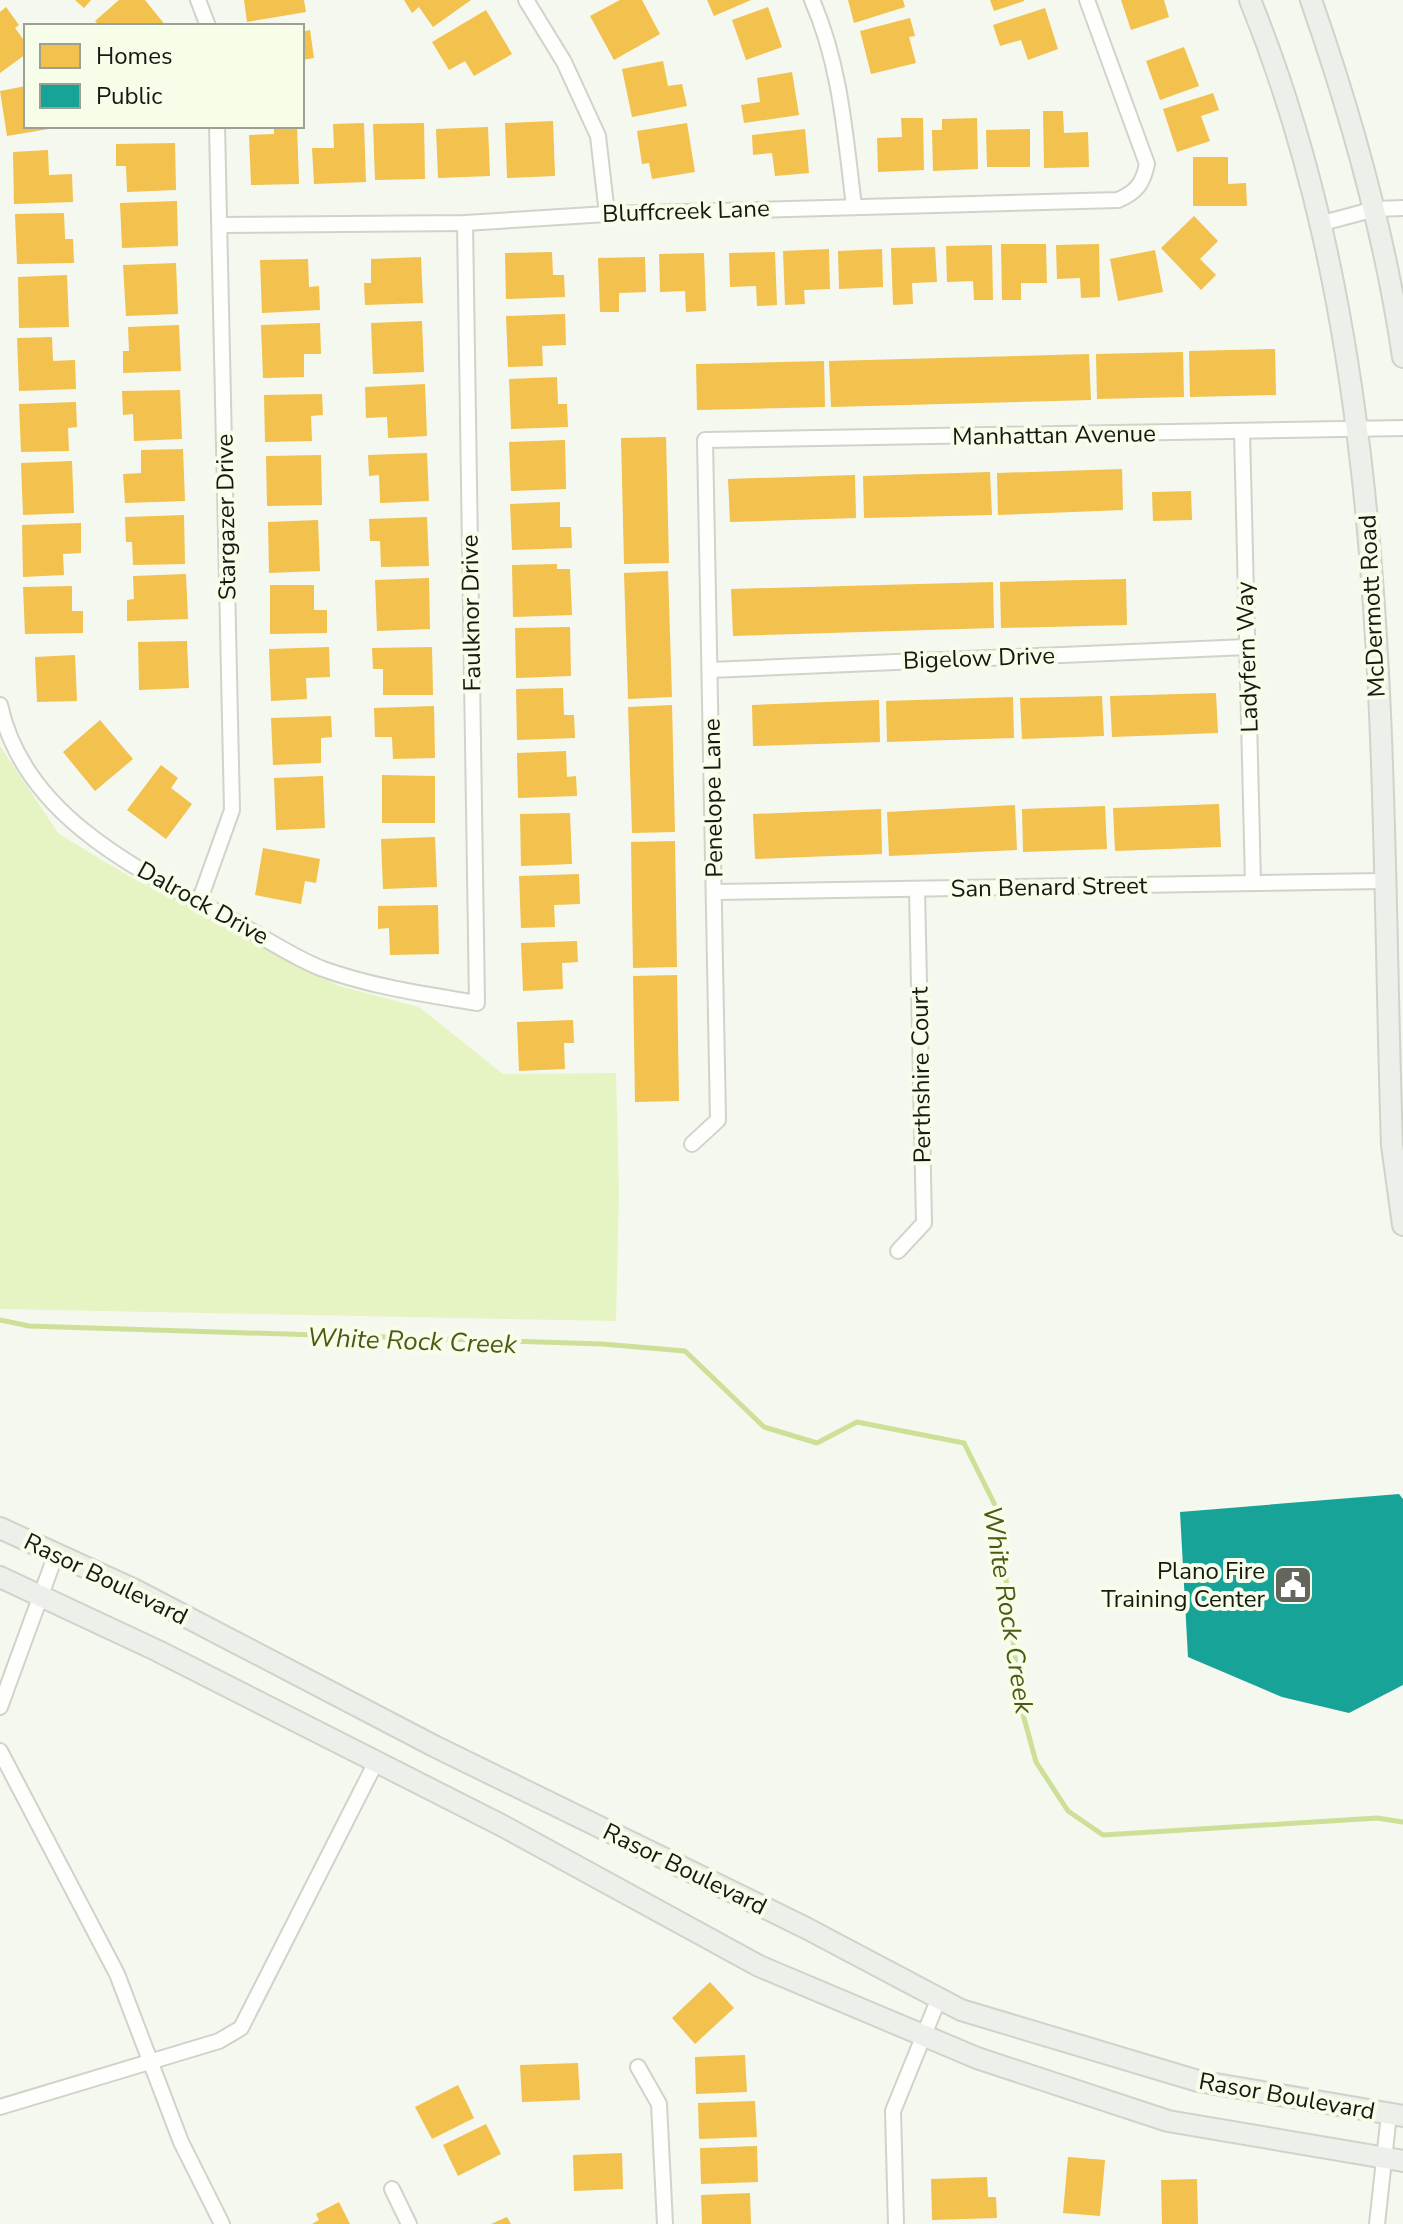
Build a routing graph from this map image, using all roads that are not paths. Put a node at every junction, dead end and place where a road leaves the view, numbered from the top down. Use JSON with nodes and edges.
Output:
{"nodes":[{"id":1,"x":198,"y":0,"type":"edge"},
{"id":2,"x":526,"y":0,"type":"edge"},
{"id":3,"x":812,"y":0,"type":"edge"},
{"id":4,"x":1087,"y":0,"type":"edge"},
{"id":5,"x":1311,"y":0,"type":"edge"},
{"id":6,"x":1257,"y":2,"type":"edge"},
{"id":7,"x":207,"y":24,"type":"edge"},
{"id":8,"x":217,"y":128,"type":"edge"},
{"id":9,"x":854,"y":206,"type":"junction"},
{"id":10,"x":1403,"y":208,"type":"edge"},
{"id":11,"x":1375,"y":209,"type":"junction"},
{"id":12,"x":607,"y":214,"type":"junction"},
{"id":13,"x":465,"y":223,"type":"junction"},
{"id":14,"x":1319,"y":224,"type":"junction"},
{"id":15,"x":221,"y":225,"type":"junction"},
{"id":16,"x":1403,"y":357,"type":"edge"},
{"id":17,"x":1403,"y":428,"type":"edge"},
{"id":18,"x":1359,"y":429,"type":"junction"},
{"id":19,"x":1242,"y":431,"type":"junction"},
{"id":20,"x":705,"y":440,"type":"joint"},
{"id":21,"x":1247,"y":647,"type":"junction"},
{"id":22,"x":710,"y":670,"type":"junction"},
{"id":23,"x":0,"y":705,"type":"edge"},
{"id":24,"x":1393,"y":880,"type":"edge"},
{"id":25,"x":1253,"y":883,"type":"junction"},
{"id":26,"x":917,"y":889,"type":"junction"},
{"id":27,"x":715,"y":892,"type":"junction"},
{"id":28,"x":199,"y":902,"type":"junction"},
{"id":29,"x":477,"y":1003,"type":"joint"},
{"id":30,"x":692,"y":1144,"type":"dead end"},
{"id":31,"x":1403,"y":1225,"type":"edge"},
{"id":32,"x":898,"y":1251,"type":"dead end"},
{"id":33,"x":0,"y":1528,"type":"edge"},
{"id":34,"x":56,"y":1554,"type":"junction"},
{"id":35,"x":0,"y":1577,"type":"edge"},
{"id":36,"x":40,"y":1596,"type":"junction"},
{"id":37,"x":0,"y":1707,"type":"edge"},
{"id":38,"x":0,"y":1751,"type":"edge"},
{"id":39,"x":376,"y":1762,"type":"junction"},
{"id":40,"x":939,"y":1998,"type":"junction"},
{"id":41,"x":924,"y":2035,"type":"junction"},
{"id":42,"x":150,"y":2061,"type":"junction"},
{"id":43,"x":638,"y":2067,"type":"dead end"},
{"id":44,"x":0,"y":2107,"type":"edge"},
{"id":45,"x":1396,"y":2115,"type":"edge"},
{"id":46,"x":1393,"y":2160,"type":"edge"},
{"id":47,"x":392,"y":2189,"type":"dead end"},
{"id":48,"x":222,"y":2224,"type":"edge"},
{"id":49,"x":409,"y":2224,"type":"edge"},
{"id":50,"x":665,"y":2224,"type":"edge"},
{"id":51,"x":896,"y":2224,"type":"edge"},
{"id":52,"x":1377,"y":2224,"type":"edge"}],
"edges":[{"from":1,"to":7,"type":"street"},
{"from":2,"to":12,"type":"street"},
{"from":3,"to":9,"type":"street"},
{"from":4,"to":9,"type":"street","name":"Bluffcreek Lane"},
{"from":5,"to":11,"type":"main road"},
{"from":6,"to":14,"type":"main road","name":"McDermott Road"},
{"from":8,"to":15,"type":"street","name":"Stargazer Drive"},
{"from":9,"to":12,"type":"street","name":"Bluffcreek Lane"},
{"from":10,"to":11,"type":"street"},
{"from":11,"to":14,"type":"street"},
{"from":11,"to":16,"type":"main road"},
{"from":12,"to":13,"type":"street","name":"Bluffcreek Lane"},
{"from":13,"to":15,"type":"street","name":"Bluffcreek Lane"},
{"from":13,"to":29,"type":"street","name":"Faulknor Drive"},
{"from":14,"to":18,"type":"main road","name":"McDermott Road"},
{"from":15,"to":28,"type":"street","name":"Stargazer Drive"},
{"from":17,"to":18,"type":"street","name":"Manhattan Avenue"},
{"from":18,"to":19,"type":"street","name":"Manhattan Avenue"},
{"from":18,"to":24,"type":"main road","name":"McDermott Road"},
{"from":19,"to":20,"type":"street","name":"Manhattan Avenue"},
{"from":19,"to":21,"type":"street","name":"Ladyfern Way"},
{"from":20,"to":22,"type":"street","name":"Penelope Lane"},
{"from":21,"to":22,"type":"street","name":"Bigelow Drive"},
{"from":21,"to":25,"type":"street","name":"Ladyfern Way"},
{"from":22,"to":27,"type":"street","name":"Penelope Lane"},
{"from":23,"to":28,"type":"street","name":"Dalrock Drive"},
{"from":24,"to":25,"type":"street","name":"San Benard Street"},
{"from":24,"to":31,"type":"main road","name":"McDermott Road"},
{"from":25,"to":26,"type":"street","name":"San Benard Street"},
{"from":26,"to":27,"type":"street","name":"San Benard Street"},
{"from":26,"to":32,"type":"street","name":"Perthshire Court"},
{"from":27,"to":30,"type":"street","name":"Penelope Lane"},
{"from":28,"to":29,"type":"street","name":"Dalrock Drive"},
{"from":33,"to":34,"type":"main road","name":"Rasor Boulevard"},
{"from":34,"to":36,"type":"street"},
{"from":34,"to":40,"type":"main road","name":"Rasor Boulevard"},
{"from":35,"to":36,"type":"main road","name":"Rasor Boulevard"},
{"from":36,"to":37,"type":"street"},
{"from":36,"to":39,"type":"main road","name":"Rasor Boulevard"},
{"from":38,"to":42,"type":"street"},
{"from":39,"to":41,"type":"main road","name":"Rasor Boulevard"},
{"from":39,"to":42,"type":"street"},
{"from":40,"to":41,"type":"street"},
{"from":40,"to":45,"type":"main road","name":"Rasor Boulevard"},
{"from":41,"to":46,"type":"main road","name":"Rasor Boulevard"},
{"from":41,"to":51,"type":"street"},
{"from":42,"to":44,"type":"street"},
{"from":42,"to":48,"type":"street"},
{"from":43,"to":50,"type":"street"},
{"from":45,"to":46,"type":"street"},
{"from":46,"to":52,"type":"street"},
{"from":47,"to":49,"type":"street"}]}
